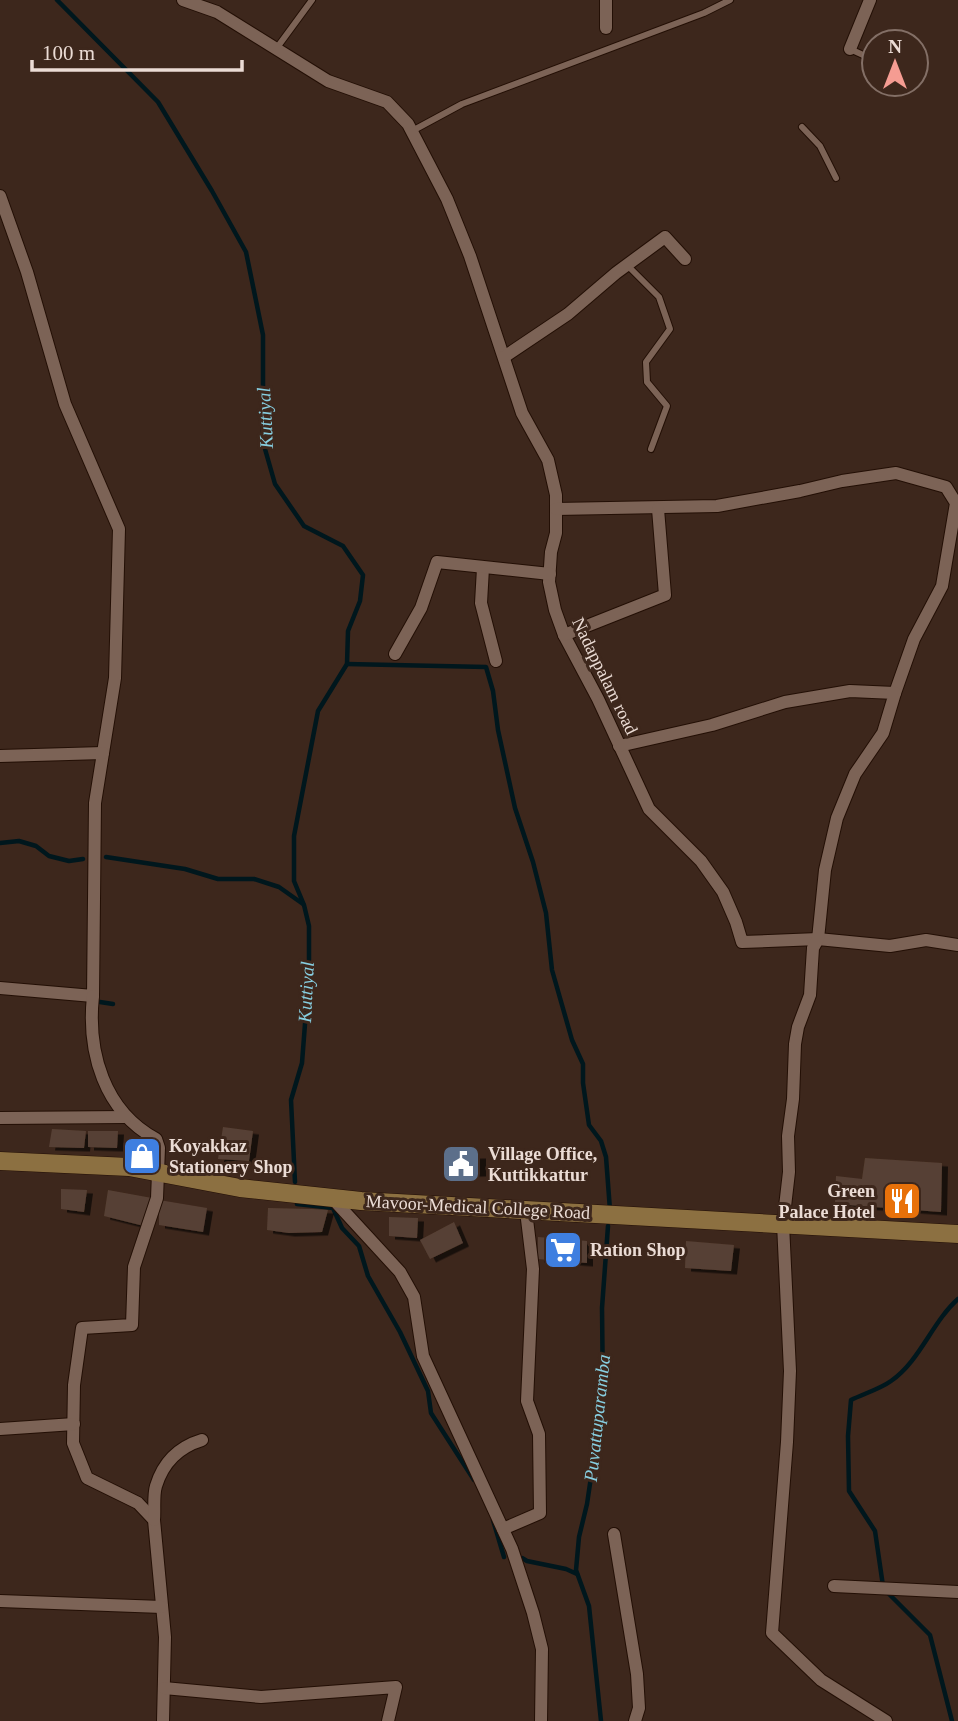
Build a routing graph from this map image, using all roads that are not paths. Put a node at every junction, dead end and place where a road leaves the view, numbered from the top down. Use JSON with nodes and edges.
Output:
{"nodes":[{"id":1,"x":183,"y":0,"type":"edge"},
{"id":2,"x":312,"y":0,"type":"edge"},
{"id":3,"x":606,"y":0,"type":"edge"},
{"id":4,"x":730,"y":0,"type":"edge"},
{"id":5,"x":870,"y":0,"type":"edge"},
{"id":6,"x":606,"y":28,"type":"dead end"},
{"id":7,"x":276,"y":49,"type":"junction"},
{"id":8,"x":850,"y":49,"type":"joint"},
{"id":9,"x":860,"y":54,"type":"edge"},
{"id":10,"x":802,"y":127,"type":"dead end"},
{"id":11,"x":412,"y":131,"type":"junction"},
{"id":12,"x":836,"y":178,"type":"dead end"},
{"id":13,"x":0,"y":196,"type":"edge"},
{"id":14,"x":685,"y":258,"type":"dead end"},
{"id":15,"x":627,"y":265,"type":"junction"},
{"id":16,"x":504,"y":357,"type":"junction"},
{"id":17,"x":650,"y":449,"type":"dead end"},
{"id":18,"x":556,"y":509,"type":"junction"},
{"id":19,"x":658,"y":509,"type":"junction"},
{"id":20,"x":483,"y":568,"type":"junction"},
{"id":21,"x":550,"y":575,"type":"junction"},
{"id":22,"x":564,"y":635,"type":"junction"},
{"id":23,"x":395,"y":654,"type":"dead end"},
{"id":24,"x":496,"y":661,"type":"dead end"},
{"id":25,"x":895,"y":692,"type":"junction"},
{"id":26,"x":619,"y":746,"type":"junction"},
{"id":27,"x":103,"y":753,"type":"junction"},
{"id":28,"x":0,"y":756,"type":"edge"},
{"id":29,"x":818,"y":939,"type":"junction"},
{"id":30,"x":958,"y":945,"type":"edge"},
{"id":31,"x":0,"y":988,"type":"edge"},
{"id":32,"x":93,"y":996,"type":"junction"},
{"id":33,"x":126,"y":1117,"type":"junction"},
{"id":34,"x":0,"y":1118,"type":"edge"},
{"id":35,"x":0,"y":1161,"type":"edge"},
{"id":36,"x":159,"y":1173,"type":"junction"},
{"id":37,"x":332,"y":1198,"type":"junction"},
{"id":38,"x":526,"y":1210,"type":"junction"},
{"id":39,"x":783,"y":1224,"type":"junction"},
{"id":40,"x":958,"y":1234,"type":"edge"},
{"id":41,"x":74,"y":1424,"type":"junction"},
{"id":42,"x":0,"y":1429,"type":"edge"},
{"id":43,"x":202,"y":1440,"type":"dead end"},
{"id":44,"x":154,"y":1520,"type":"junction"},
{"id":45,"x":503,"y":1529,"type":"junction"},
{"id":46,"x":614,"y":1534,"type":"dead end"},
{"id":47,"x":834,"y":1586,"type":"dead end"},
{"id":48,"x":958,"y":1592,"type":"edge"},
{"id":49,"x":0,"y":1601,"type":"edge"},
{"id":50,"x":162,"y":1607,"type":"junction"},
{"id":51,"x":163,"y":1688,"type":"junction"},
{"id":52,"x":163,"y":1721,"type":"edge"},
{"id":53,"x":388,"y":1721,"type":"edge"},
{"id":54,"x":541,"y":1721,"type":"edge"},
{"id":55,"x":635,"y":1721,"type":"edge"},
{"id":56,"x":886,"y":1721,"type":"edge"}],
"edges":[{"from":1,"to":7,"type":"street","name":"Nadappalam road"},
{"from":2,"to":7,"type":"lane"},
{"from":3,"to":6,"type":"street"},
{"from":4,"to":11,"type":"lane"},
{"from":5,"to":8,"type":"street"},
{"from":7,"to":11,"type":"street","name":"Nadappalam road"},
{"from":8,"to":9,"type":"lane"},
{"from":10,"to":12,"type":"lane"},
{"from":11,"to":16,"type":"street","name":"Nadappalam road"},
{"from":13,"to":27,"type":"street"},
{"from":14,"to":15,"type":"street"},
{"from":15,"to":16,"type":"street"},
{"from":15,"to":17,"type":"lane"},
{"from":16,"to":18,"type":"street","name":"Nadappalam road"},
{"from":18,"to":19,"type":"street"},
{"from":18,"to":21,"type":"street","name":"Nadappalam road"},
{"from":19,"to":22,"type":"street"},
{"from":19,"to":25,"type":"street"},
{"from":20,"to":21,"type":"street"},
{"from":20,"to":23,"type":"street"},
{"from":20,"to":24,"type":"street"},
{"from":21,"to":22,"type":"street","name":"Nadappalam road"},
{"from":22,"to":26,"type":"street","name":"Nadappalam road"},
{"from":25,"to":26,"type":"street"},
{"from":25,"to":29,"type":"street"},
{"from":26,"to":29,"type":"street","name":"Nadappalam road"},
{"from":27,"to":28,"type":"street"},
{"from":27,"to":32,"type":"street"},
{"from":29,"to":30,"type":"street","name":"Nadappalam road"},
{"from":29,"to":39,"type":"street"},
{"from":31,"to":32,"type":"street"},
{"from":32,"to":33,"type":"street"},
{"from":33,"to":34,"type":"street"},
{"from":33,"to":36,"type":"street"},
{"from":35,"to":36,"type":"main road","name":"Mavoor-Medical College Road"},
{"from":36,"to":37,"type":"main road","name":"Mavoor-Medical College Road"},
{"from":36,"to":41,"type":"street"},
{"from":37,"to":38,"type":"main road","name":"Mavoor-Medical College Road"},
{"from":37,"to":45,"type":"street"},
{"from":38,"to":39,"type":"main road","name":"Mavoor-Medical College Road"},
{"from":38,"to":45,"type":"street"},
{"from":39,"to":40,"type":"main road","name":"Mavoor-Medical College Road"},
{"from":39,"to":56,"type":"street"},
{"from":41,"to":42,"type":"street"},
{"from":41,"to":44,"type":"street"},
{"from":43,"to":44,"type":"street"},
{"from":44,"to":50,"type":"street"},
{"from":45,"to":54,"type":"street"},
{"from":46,"to":55,"type":"street"},
{"from":47,"to":48,"type":"street"},
{"from":49,"to":50,"type":"street"},
{"from":50,"to":51,"type":"street"},
{"from":51,"to":52,"type":"street"},
{"from":51,"to":53,"type":"street"}]}
